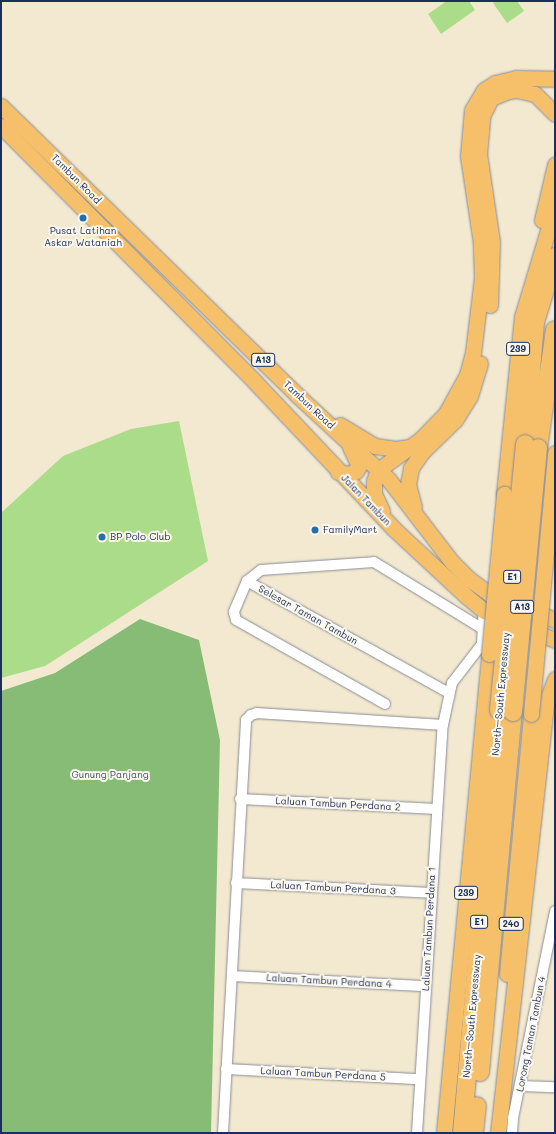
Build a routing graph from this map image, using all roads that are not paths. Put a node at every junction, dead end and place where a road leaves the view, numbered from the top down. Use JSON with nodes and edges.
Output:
{"nodes":[{"id":1,"x":555,"y":79,"type":"edge"},
{"id":2,"x":1,"y":106,"type":"edge"},
{"id":3,"x":555,"y":114,"type":"edge"},
{"id":4,"x":1,"y":126,"type":"edge"},
{"id":5,"x":555,"y":165,"type":"edge"},
{"id":6,"x":555,"y":207,"type":"edge"},
{"id":7,"x":88,"y":214,"type":"junction"},
{"id":8,"x":144,"y":248,"type":"junction"},
{"id":9,"x":555,"y":257,"type":"edge"},
{"id":10,"x":182,"y":310,"type":"junction"},
{"id":11,"x":522,"y":317,"type":"junction"},
{"id":12,"x":555,"y":330,"type":"edge"},
{"id":13,"x":297,"y":395,"type":"junction"},
{"id":14,"x":344,"y":437,"type":"junction"},
{"id":15,"x":410,"y":447,"type":"junction"},
{"id":16,"x":539,"y":448,"type":"edge"},
{"id":17,"x":378,"y":470,"type":"junction"},
{"id":18,"x":338,"y":472,"type":"junction"},
{"id":19,"x":421,"y":523,"type":"junction"},
{"id":20,"x":393,"y":528,"type":"junction"},
{"id":21,"x":247,"y":581,"type":"junction"},
{"id":22,"x":484,"y":611,"type":"junction"},
{"id":23,"x":555,"y":620,"type":"edge"},
{"id":24,"x":483,"y":628,"type":"junction"},
{"id":25,"x":555,"y":640,"type":"edge"},
{"id":26,"x":555,"y":679,"type":"edge"},
{"id":27,"x":449,"y":694,"type":"junction"},
{"id":28,"x":384,"y":704,"type":"dead end"},
{"id":29,"x":506,"y":711,"type":"junction"},
{"id":30,"x":443,"y":725,"type":"junction"},
{"id":31,"x":240,"y":799,"type":"junction"},
{"id":32,"x":437,"y":809,"type":"junction"},
{"id":33,"x":236,"y":884,"type":"junction"},
{"id":34,"x":430,"y":894,"type":"junction"},
{"id":35,"x":555,"y":911,"type":"edge"},
{"id":36,"x":552,"y":943,"type":"edge"},
{"id":37,"x":232,"y":976,"type":"junction"},
{"id":38,"x":426,"y":986,"type":"junction"},
{"id":39,"x":226,"y":1069,"type":"junction"},
{"id":40,"x":420,"y":1079,"type":"junction"},
{"id":41,"x":521,"y":1086,"type":"junction"},
{"id":42,"x":555,"y":1087,"type":"edge"},
{"id":43,"x":223,"y":1133,"type":"edge"},
{"id":44,"x":417,"y":1133,"type":"edge"},
{"id":45,"x":444,"y":1133,"type":"edge"},
{"id":46,"x":462,"y":1133,"type":"edge"},
{"id":47,"x":474,"y":1133,"type":"edge"},
{"id":48,"x":492,"y":1133,"type":"edge"},
{"id":49,"x":498,"y":1133,"type":"edge"},
{"id":50,"x":512,"y":1133,"type":"edge"}],
"edges":[{"from":1,"to":15,"type":"main road"},
{"from":2,"to":8,"type":"main road","name":"Tambun Road","number":"A13"},
{"from":3,"to":19,"type":"main road"},
{"from":4,"to":7,"type":"main road","name":"Tambun Road","number":"A13"},
{"from":5,"to":11,"type":"main road"},
{"from":6,"to":11,"type":"main road","number":"239"},
{"from":7,"to":8,"type":"main road"},
{"from":7,"to":10,"type":"main road","name":"Tambun Road","number":"A13"},
{"from":8,"to":10,"type":"main road"},
{"from":8,"to":13,"type":"main road","name":"Tambun Road","number":"A13"},
{"from":9,"to":16,"type":"highway","name":"North–South Expressway","number":"E1"},
{"from":10,"to":18,"type":"main road","name":"Tambun Road","number":"A13"},
{"from":11,"to":45,"type":"main road","number":"239","bridge":true},
{"from":12,"to":16,"type":"highway","name":"North–South Expressway","number":"E1"},
{"from":13,"to":14,"type":"main road","name":"Tambun Road","number":"A13"},
{"from":13,"to":15,"type":"main road"},
{"from":14,"to":17,"type":"main road","name":"Tambun Road","number":"A13"},
{"from":14,"to":18,"type":"main road"},
{"from":15,"to":17,"type":"main road"},
{"from":16,"to":29,"type":"highway","name":"North–South Expressway","number":"E1","bridge":true},
{"from":16,"to":48,"type":"main road","number":"240","bridge":true},
{"from":17,"to":19,"type":"main road","name":"Tambun Road","number":"A13"},
{"from":17,"to":20,"type":"main road"},
{"from":18,"to":20,"type":"main road","name":"Jalan Tambun","number":"A13"},
{"from":19,"to":23,"type":"main road","name":"Tambun Road","number":"A13"},
{"from":20,"to":22,"type":"main road","number":"A13"},
{"from":21,"to":24,"type":"street","name":"Selesar Taman Tambun"},
{"from":21,"to":27,"type":"street","name":"Selesar Taman Tambun"},
{"from":21,"to":28,"type":"street"},
{"from":22,"to":24,"type":"street","name":"Laluan Tambun Perdana 1"},
{"from":22,"to":25,"type":"main road","number":"A13"},
{"from":24,"to":27,"type":"street","name":"Laluan Tambun Perdana 1"},
{"from":26,"to":49,"type":"main road"},
{"from":27,"to":30,"type":"street","name":"Laluan Tambun Perdana 1"},
{"from":29,"to":46,"type":"highway","name":"North–South Expressway","number":"E1"},
{"from":29,"to":47,"type":"highway","name":"North–South Expressway","number":"E1"},
{"from":30,"to":31,"type":"street"},
{"from":30,"to":32,"type":"street","name":"Laluan Tambun Perdana 1"},
{"from":31,"to":32,"type":"street","name":"Laluan Tambun Perdana 2"},
{"from":31,"to":33,"type":"street"},
{"from":32,"to":34,"type":"street","name":"Laluan Tambun Perdana 1"},
{"from":33,"to":34,"type":"street","name":"Laluan Tambun Perdana 3"},
{"from":33,"to":37,"type":"street"},
{"from":34,"to":38,"type":"street","name":"Laluan Tambun Perdana 1"},
{"from":35,"to":36,"type":"street","name":"Lorong Taman Tambun 4"},
{"from":36,"to":41,"type":"street","name":"Lorong Taman Tambun 4"},
{"from":37,"to":38,"type":"street","name":"Laluan Tambun Perdana 4"},
{"from":37,"to":39,"type":"street"},
{"from":38,"to":40,"type":"street","name":"Laluan Tambun Perdana 1"},
{"from":39,"to":40,"type":"street","name":"Laluan Tambun Perdana 5"},
{"from":39,"to":43,"type":"street"},
{"from":40,"to":44,"type":"street","name":"Laluan Tambun Perdana 1"},
{"from":41,"to":42,"type":"street"},
{"from":41,"to":50,"type":"street","name":"Lorong Taman Tambun 4"}]}
